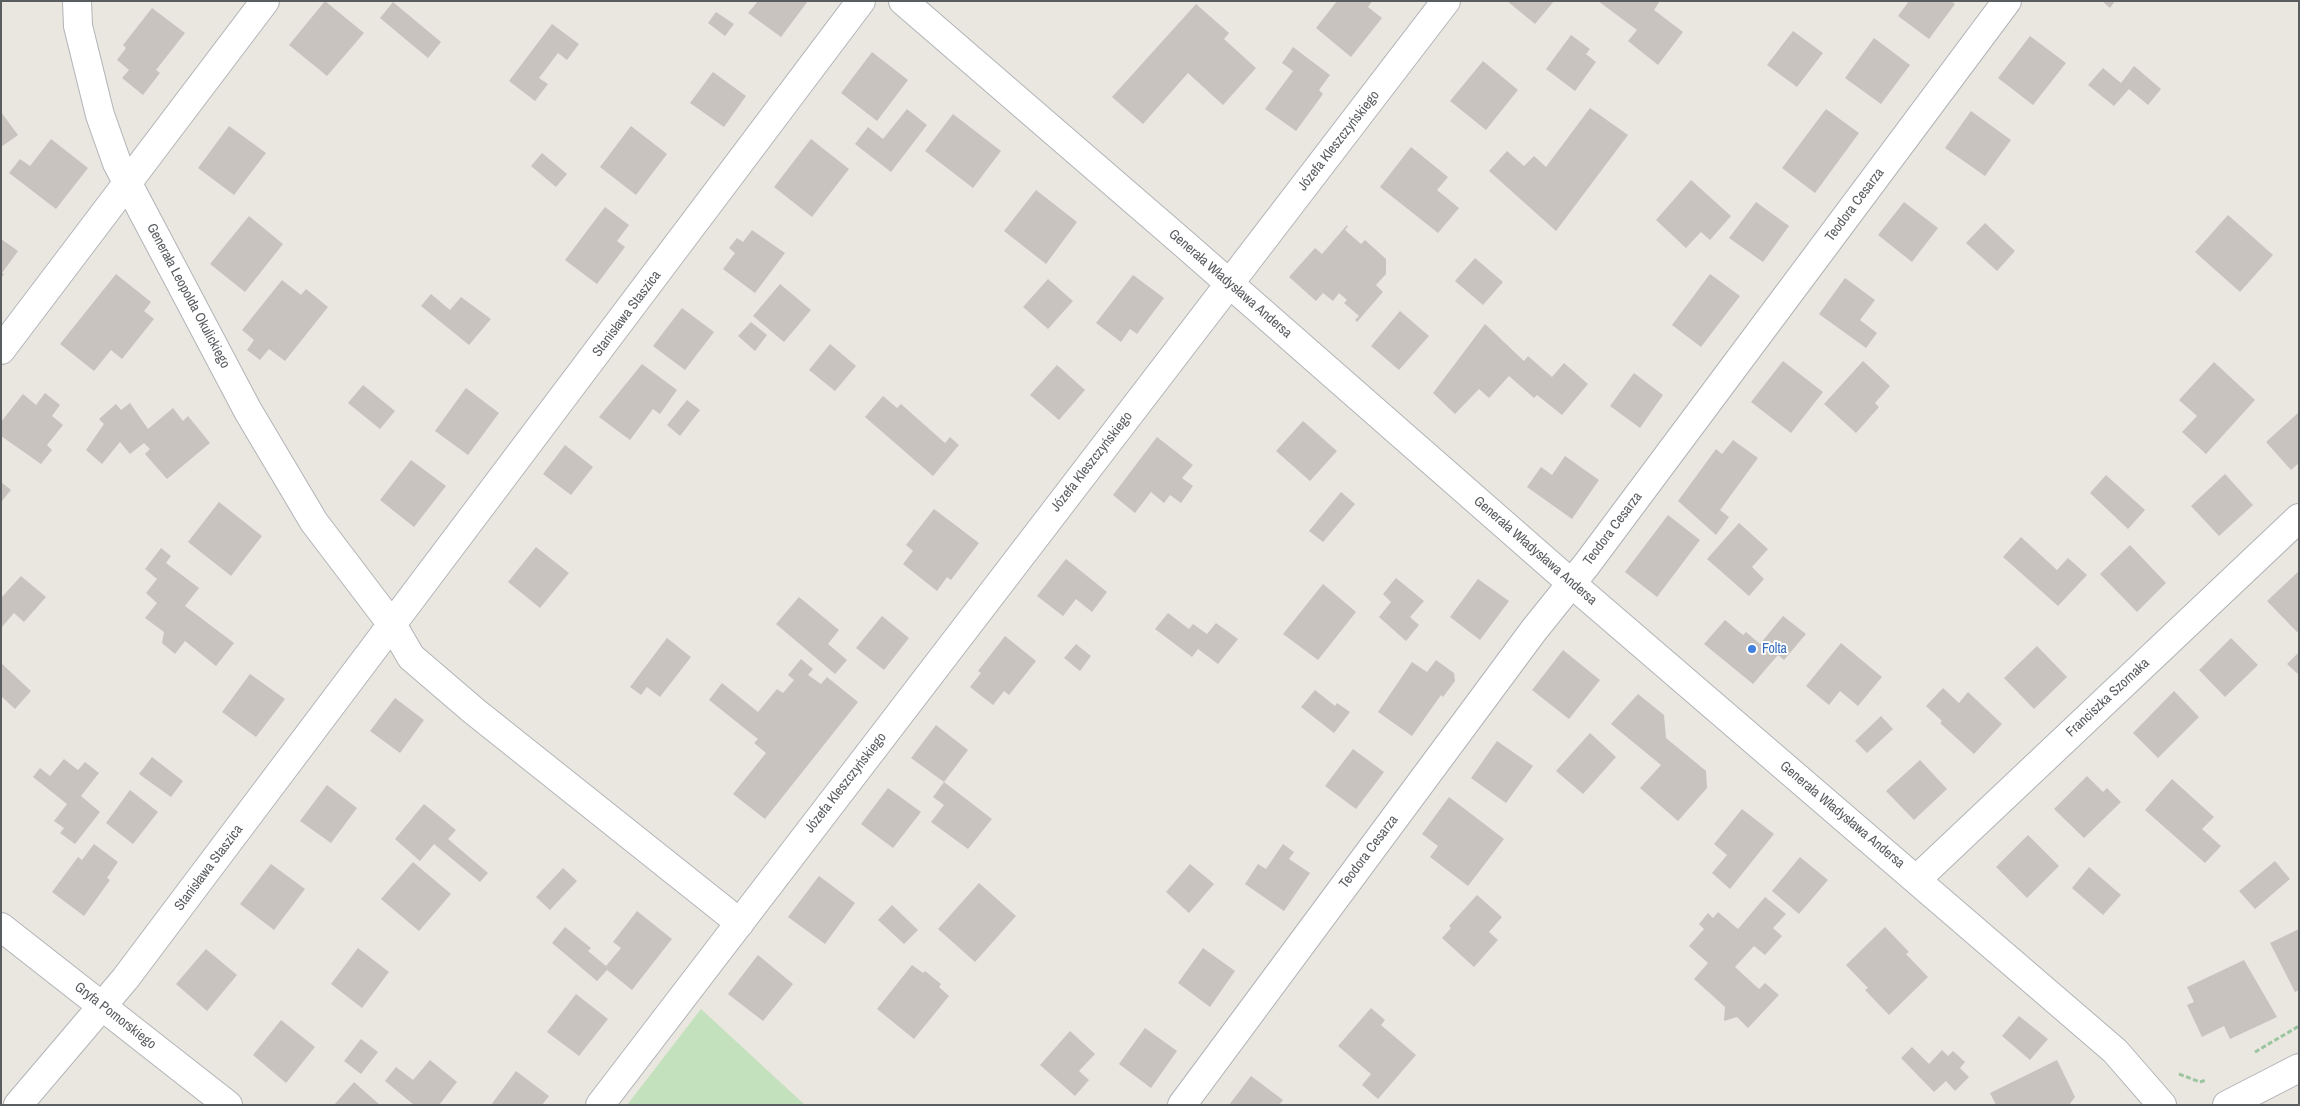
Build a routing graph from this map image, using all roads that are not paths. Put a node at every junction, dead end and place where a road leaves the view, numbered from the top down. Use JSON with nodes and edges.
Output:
{"nodes":[{"id":1,"x":77,"y":1,"type":"edge"},
{"id":2,"x":265,"y":1,"type":"edge"},
{"id":3,"x":861,"y":1,"type":"edge"},
{"id":4,"x":904,"y":1,"type":"edge"},
{"id":5,"x":1446,"y":1,"type":"edge"},
{"id":6,"x":2007,"y":1,"type":"edge"},
{"id":7,"x":127,"y":182,"type":"junction"},
{"id":8,"x":1230,"y":283,"type":"junction"},
{"id":9,"x":1,"y":350,"type":"edge"},
{"id":10,"x":2299,"y":518,"type":"edge"},
{"id":11,"x":1571,"y":583,"type":"junction"},
{"id":12,"x":393,"y":626,"type":"junction"},
{"id":13,"x":1917,"y":879,"type":"junction"},
{"id":14,"x":740,"y":923,"type":"junction"},
{"id":15,"x":1,"y":927,"type":"edge"},
{"id":16,"x":102,"y":1005,"type":"junction"},
{"id":17,"x":2299,"y":1068,"type":"edge"},
{"id":18,"x":18,"y":1105,"type":"edge"},
{"id":19,"x":228,"y":1105,"type":"edge"},
{"id":20,"x":600,"y":1105,"type":"edge"},
{"id":21,"x":1182,"y":1105,"type":"edge"},
{"id":22,"x":2162,"y":1105,"type":"edge"},
{"id":23,"x":2227,"y":1105,"type":"edge"}],
"edges":[{"from":1,"to":7,"type":"street","name":"Generała Leopolda Okulickiego"},
{"from":2,"to":7,"type":"street"},
{"from":3,"to":12,"type":"street","name":"Stanisława Staszica"},
{"from":4,"to":8,"type":"street","name":"Generała Władysława Andersa"},
{"from":5,"to":8,"type":"street","name":"Józefa Kleszczyńskiego"},
{"from":6,"to":11,"type":"street","name":"Teodora Cesarza"},
{"from":7,"to":9,"type":"street"},
{"from":7,"to":12,"type":"street","name":"Generała Leopolda Okulickiego"},
{"from":8,"to":11,"type":"street","name":"Generała Władysława Andersa"},
{"from":8,"to":14,"type":"street","name":"Józefa Kleszczyńskiego"},
{"from":10,"to":13,"type":"street","name":"Franciszka Szornaka"},
{"from":11,"to":13,"type":"street","name":"Generała Władysława Andersa"},
{"from":11,"to":21,"type":"street","name":"Teodora Cesarza"},
{"from":12,"to":14,"type":"street"},
{"from":12,"to":16,"type":"street","name":"Stanisława Staszica"},
{"from":13,"to":22,"type":"street","name":"Generała Władysława Andersa"},
{"from":14,"to":20,"type":"street","name":"Józefa Kleszczyńskiego"},
{"from":15,"to":16,"type":"street","name":"Gryfa Pomorskiego"},
{"from":16,"to":18,"type":"street","name":"Stanisława Staszica"},
{"from":16,"to":19,"type":"street","name":"Gryfa Pomorskiego"},
{"from":17,"to":23,"type":"street"}]}
